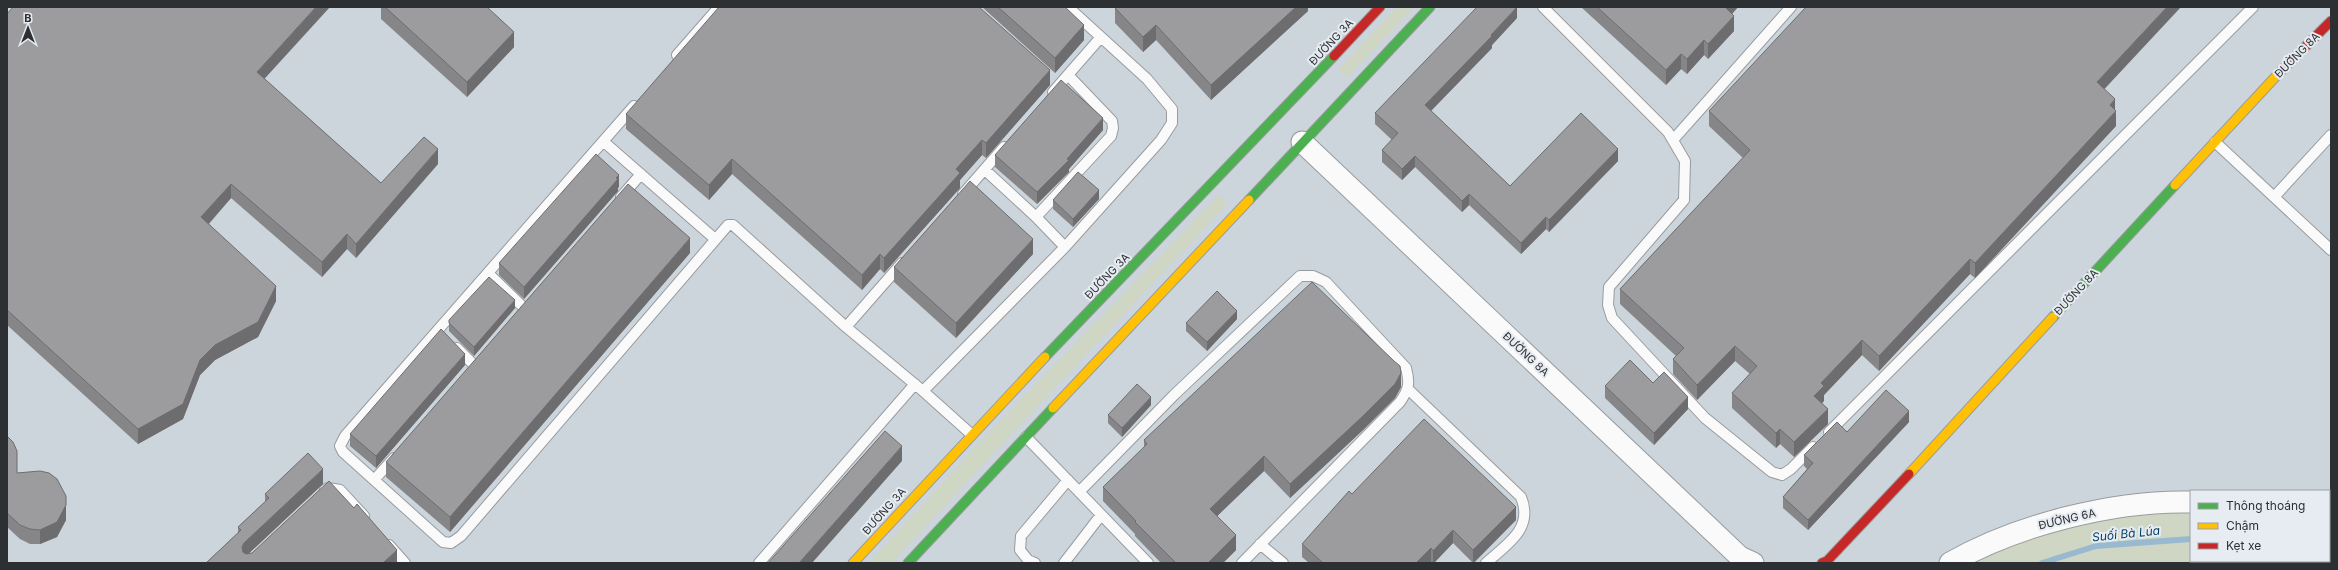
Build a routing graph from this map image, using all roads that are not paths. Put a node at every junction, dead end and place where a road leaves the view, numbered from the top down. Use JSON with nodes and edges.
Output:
{"nodes":[{"id":1,"x":719,"y":7,"type":"edge"},
{"id":2,"x":1068,"y":7,"type":"edge"},
{"id":3,"x":1380,"y":7,"type":"edge"},
{"id":4,"x":1430,"y":7,"type":"edge"},
{"id":5,"x":1543,"y":7,"type":"edge"},
{"id":6,"x":1791,"y":7,"type":"edge"},
{"id":7,"x":2253,"y":7,"type":"edge"},
{"id":8,"x":2331,"y":21,"type":"edge"},
{"id":9,"x":1101,"y":37,"type":"junction"},
{"id":10,"x":669,"y":66,"type":"edge"},
{"id":11,"x":1068,"y":75,"type":"junction"},
{"id":12,"x":639,"y":101,"type":"edge"},
{"id":13,"x":1044,"y":102,"type":"edge"},
{"id":14,"x":2331,"y":136,"type":"edge"},
{"id":15,"x":1299,"y":139,"type":"junction"},
{"id":16,"x":1673,"y":140,"type":"junction"},
{"id":17,"x":1009,"y":141,"type":"edge"},
{"id":18,"x":604,"y":142,"type":"junction"},
{"id":19,"x":2215,"y":142,"type":"junction"},
{"id":20,"x":985,"y":170,"type":"junction"},
{"id":21,"x":641,"y":174,"type":"junction"},
{"id":22,"x":2274,"y":197,"type":"junction"},
{"id":23,"x":616,"y":203,"type":"edge"},
{"id":24,"x":954,"y":205,"type":"edge"},
{"id":25,"x":1036,"y":217,"type":"junction"},
{"id":26,"x":715,"y":239,"type":"junction"},
{"id":27,"x":1065,"y":247,"type":"junction"},
{"id":28,"x":2331,"y":250,"type":"edge"},
{"id":29,"x":907,"y":257,"type":"edge"},
{"id":30,"x":488,"y":273,"type":"junction"},
{"id":31,"x":524,"y":308,"type":"edge"},
{"id":32,"x":846,"y":327,"type":"junction"},
{"id":33,"x":444,"y":334,"type":"junction"},
{"id":34,"x":474,"y":365,"type":"edge"},
{"id":35,"x":915,"y":384,"type":"junction"},
{"id":36,"x":1408,"y":390,"type":"junction"},
{"id":37,"x":923,"y":391,"type":"junction"},
{"id":38,"x":970,"y":434,"type":"junction"},
{"id":39,"x":1026,"y":437,"type":"junction"},
{"id":40,"x":399,"y":451,"type":"edge"},
{"id":41,"x":374,"y":480,"type":"junction"},
{"id":42,"x":1068,"y":480,"type":"junction"},
{"id":43,"x":1079,"y":492,"type":"junction"},
{"id":44,"x":316,"y":498,"type":"edge"},
{"id":45,"x":2190,"y":502,"type":"edge"},
{"id":46,"x":1101,"y":515,"type":"junction"},
{"id":47,"x":370,"y":524,"type":"edge"},
{"id":48,"x":380,"y":535,"type":"edge"},
{"id":49,"x":1260,"y":544,"type":"junction"},
{"id":50,"x":405,"y":563,"type":"edge"},
{"id":51,"x":758,"y":563,"type":"edge"},
{"id":52,"x":853,"y":563,"type":"edge"},
{"id":53,"x":908,"y":563,"type":"edge"},
{"id":54,"x":1035,"y":563,"type":"edge"},
{"id":55,"x":1064,"y":563,"type":"edge"},
{"id":56,"x":1148,"y":563,"type":"edge"},
{"id":57,"x":1242,"y":563,"type":"edge"},
{"id":58,"x":1283,"y":563,"type":"edge"},
{"id":59,"x":1486,"y":563,"type":"edge"},
{"id":60,"x":1754,"y":563,"type":"edge"},
{"id":61,"x":1822,"y":563,"type":"edge"},
{"id":62,"x":1950,"y":563,"type":"edge"}],
"edges":[{"from":1,"to":10,"type":"lane"},
{"from":2,"to":9,"type":"lane"},
{"from":3,"to":38,"type":"street","name":"ĐƯỜNG 3A"},
{"from":4,"to":15,"type":"street"},
{"from":5,"to":16,"type":"lane"},
{"from":6,"to":16,"type":"lane"},
{"from":7,"to":16,"type":"lane"},
{"from":8,"to":19,"type":"street","name":"ĐƯỜNG 8A"},
{"from":9,"to":11,"type":"lane"},
{"from":9,"to":27,"type":"lane"},
{"from":11,"to":13,"type":"lane"},
{"from":11,"to":25,"type":"lane"},
{"from":12,"to":18,"type":"lane"},
{"from":14,"to":22,"type":"lane"},
{"from":15,"to":39,"type":"street"},
{"from":15,"to":60,"type":"street","name":"ĐƯỜNG 8A"},
{"from":17,"to":20,"type":"lane"},
{"from":18,"to":21,"type":"lane"},
{"from":18,"to":30,"type":"lane"},
{"from":19,"to":22,"type":"lane"},
{"from":19,"to":61,"type":"street","name":"ĐƯỜNG 8A"},
{"from":20,"to":24,"type":"lane"},
{"from":20,"to":25,"type":"lane"},
{"from":21,"to":23,"type":"lane"},
{"from":21,"to":26,"type":"lane"},
{"from":22,"to":28,"type":"lane"},
{"from":25,"to":27,"type":"lane"},
{"from":26,"to":32,"type":"lane"},
{"from":26,"to":41,"type":"lane"},
{"from":27,"to":37,"type":"lane"},
{"from":29,"to":32,"type":"lane"},
{"from":30,"to":31,"type":"lane"},
{"from":30,"to":33,"type":"lane"},
{"from":32,"to":35,"type":"lane"},
{"from":33,"to":34,"type":"lane"},
{"from":33,"to":41,"type":"lane"},
{"from":35,"to":37,"type":"lane"},
{"from":35,"to":51,"type":"lane"},
{"from":36,"to":43,"type":"lane"},
{"from":36,"to":49,"type":"lane"},
{"from":36,"to":59,"type":"lane"},
{"from":37,"to":38,"type":"lane"},
{"from":38,"to":52,"type":"street","name":"ĐƯỜNG 3A"},
{"from":39,"to":42,"type":"lane"},
{"from":39,"to":53,"type":"street"},
{"from":40,"to":41,"type":"lane"},
{"from":42,"to":43,"type":"lane"},
{"from":42,"to":54,"type":"lane"},
{"from":43,"to":46,"type":"lane"},
{"from":44,"to":47,"type":"lane"},
{"from":45,"to":62,"type":"street","name":"ĐƯỜNG 6A"},
{"from":46,"to":55,"type":"lane"},
{"from":46,"to":56,"type":"lane"},
{"from":48,"to":50,"type":"lane"},
{"from":49,"to":57,"type":"lane"},
{"from":49,"to":58,"type":"lane"}]}
